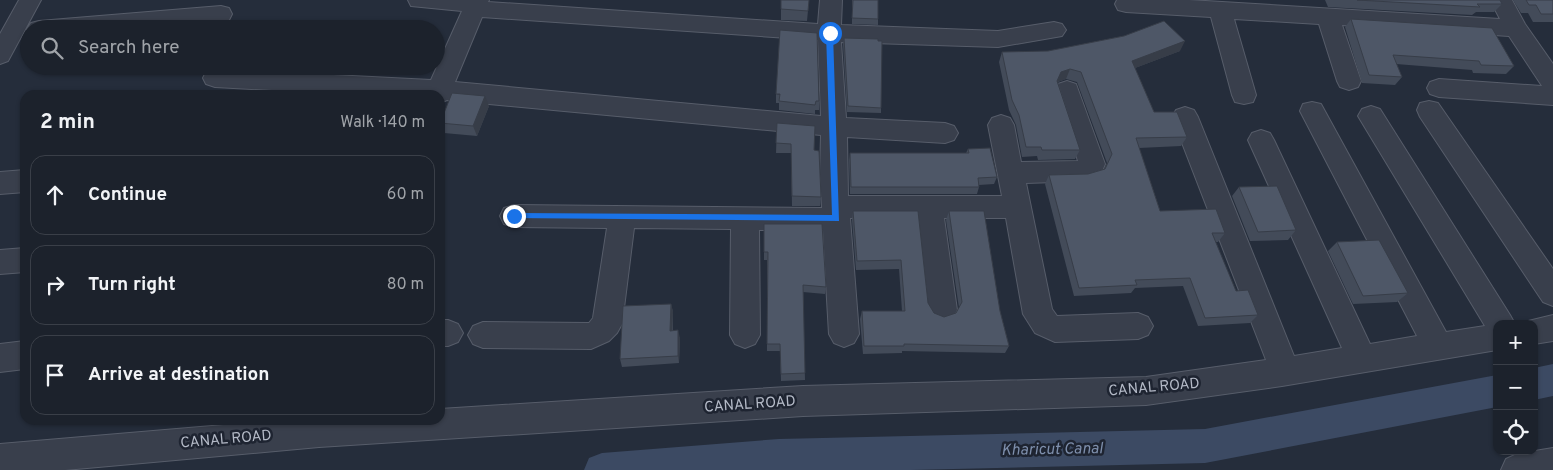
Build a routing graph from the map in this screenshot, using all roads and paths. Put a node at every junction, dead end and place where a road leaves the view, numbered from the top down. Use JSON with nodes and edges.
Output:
{"nodes":[{"id":1,"x":30,"y":0,"type":"edge"},
{"id":2,"x":419,"y":0,"type":"edge"},
{"id":3,"x":831,"y":0,"type":"edge"},
{"id":4,"x":1501,"y":0,"type":"edge"},
{"id":5,"x":476,"y":4,"type":"edge"},
{"id":6,"x":1126,"y":4,"type":"dead end"},
{"id":7,"x":1220,"y":10,"type":"junction"},
{"id":8,"x":221,"y":14,"type":"dead end"},
{"id":9,"x":1328,"y":17,"type":"junction"},
{"id":10,"x":24,"y":20,"type":"edge"},
{"id":11,"x":148,"y":20,"type":"edge"},
{"id":12,"x":1516,"y":28,"type":"junction"},
{"id":13,"x":1054,"y":30,"type":"dead end"},
{"id":14,"x":20,"y":31,"type":"edge"},
{"id":15,"x":830,"y":33,"type":"junction"},
{"id":16,"x":0,"y":55,"type":"edge"},
{"id":17,"x":214,"y":78,"type":"dead end"},
{"id":18,"x":1349,"y":81,"type":"dead end"},
{"id":19,"x":1553,"y":83,"type":"edge"},
{"id":20,"x":393,"y":90,"type":"edge"},
{"id":21,"x":439,"y":90,"type":"edge"},
{"id":22,"x":1067,"y":90,"type":"dead end"},
{"id":23,"x":445,"y":94,"type":"edge"},
{"id":24,"x":1244,"y":95,"type":"dead end"},
{"id":25,"x":1553,"y":96,"type":"edge"},
{"id":26,"x":1312,"y":111,"type":"dead end"},
{"id":27,"x":1371,"y":116,"type":"dead end"},
{"id":28,"x":1185,"y":117,"type":"dead end"},
{"id":29,"x":1001,"y":124,"type":"dead end"},
{"id":30,"x":834,"y":126,"type":"junction"},
{"id":31,"x":946,"y":133,"type":"dead end"},
{"id":32,"x":1261,"y":140,"type":"dead end"},
{"id":33,"x":1011,"y":173,"type":"junction"},
{"id":34,"x":20,"y":182,"type":"edge"},
{"id":35,"x":0,"y":184,"type":"edge"},
{"id":36,"x":929,"y":207,"type":"junction"},
{"id":37,"x":1017,"y":207,"type":"junction"},
{"id":38,"x":836,"y":213,"type":"junction"},
{"id":39,"x":514,"y":216,"type":"dead end"},
{"id":40,"x":622,"y":217,"type":"junction"},
{"id":41,"x":745,"y":218,"type":"junction"},
{"id":42,"x":20,"y":260,"type":"edge"},
{"id":43,"x":0,"y":262,"type":"edge"},
{"id":44,"x":1553,"y":293,"type":"edge"},
{"id":45,"x":942,"y":310,"type":"dead end"},
{"id":46,"x":1498,"y":320,"type":"edge"},
{"id":47,"x":1138,"y":326,"type":"dead end"},
{"id":48,"x":1553,"y":328,"type":"edge"},
{"id":49,"x":1538,"y":330,"type":"edge"},
{"id":50,"x":844,"y":334,"type":"dead end"},
{"id":51,"x":483,"y":335,"type":"dead end"},
{"id":52,"x":745,"y":335,"type":"dead end"},
{"id":53,"x":1493,"y":338,"type":"edge"},
{"id":54,"x":1438,"y":347,"type":"junction"},
{"id":55,"x":20,"y":356,"type":"edge"},
{"id":56,"x":0,"y":358,"type":"edge"},
{"id":57,"x":1362,"y":359,"type":"junction"},
{"id":58,"x":1285,"y":371,"type":"junction"},
{"id":59,"x":445,"y":424,"type":"edge"},
{"id":60,"x":424,"y":425,"type":"edge"},
{"id":61,"x":0,"y":460,"type":"edge"},
{"id":62,"x":1553,"y":464,"type":"edge"},
{"id":63,"x":1517,"y":470,"type":"edge"}],
"edges":[{"from":1,"to":10,"type":"street"},
{"from":2,"to":5,"type":"street"},
{"from":3,"to":15,"type":"street"},
{"from":4,"to":12,"type":"street"},
{"from":5,"to":15,"type":"street"},
{"from":5,"to":21,"type":"street"},
{"from":6,"to":7,"type":"street"},
{"from":7,"to":9,"type":"street"},
{"from":7,"to":24,"type":"street"},
{"from":8,"to":11,"type":"street"},
{"from":9,"to":12,"type":"street"},
{"from":9,"to":18,"type":"street"},
{"from":12,"to":19,"type":"street"},
{"from":13,"to":15,"type":"street"},
{"from":14,"to":16,"type":"street"},
{"from":15,"to":30,"type":"street"},
{"from":17,"to":20,"type":"street"},
{"from":22,"to":33,"type":"street"},
{"from":23,"to":30,"type":"street"},
{"from":25,"to":44,"type":"street"},
{"from":26,"to":54,"type":"street"},
{"from":27,"to":46,"type":"street"},
{"from":28,"to":58,"type":"street"},
{"from":29,"to":33,"type":"street"},
{"from":30,"to":31,"type":"street"},
{"from":30,"to":38,"type":"street"},
{"from":32,"to":57,"type":"street"},
{"from":33,"to":37,"type":"street"},
{"from":34,"to":35,"type":"street"},
{"from":36,"to":37,"type":"street"},
{"from":36,"to":38,"type":"street"},
{"from":36,"to":45,"type":"street"},
{"from":37,"to":47,"type":"street"},
{"from":38,"to":41,"type":"street"},
{"from":38,"to":50,"type":"street"},
{"from":39,"to":40,"type":"street"},
{"from":40,"to":41,"type":"street"},
{"from":40,"to":51,"type":"street"},
{"from":41,"to":52,"type":"street"},
{"from":42,"to":43,"type":"street"},
{"from":48,"to":49,"type":"street"},
{"from":53,"to":54,"type":"street","name":"CANAL ROAD"},
{"from":54,"to":57,"type":"street","name":"CANAL ROAD"},
{"from":55,"to":56,"type":"street"},
{"from":57,"to":58,"type":"street","name":"CANAL ROAD"},
{"from":58,"to":59,"type":"street","name":"CANAL ROAD"},
{"from":60,"to":61,"type":"street","name":"CANAL ROAD"},
{"from":62,"to":63,"type":"street"}]}
